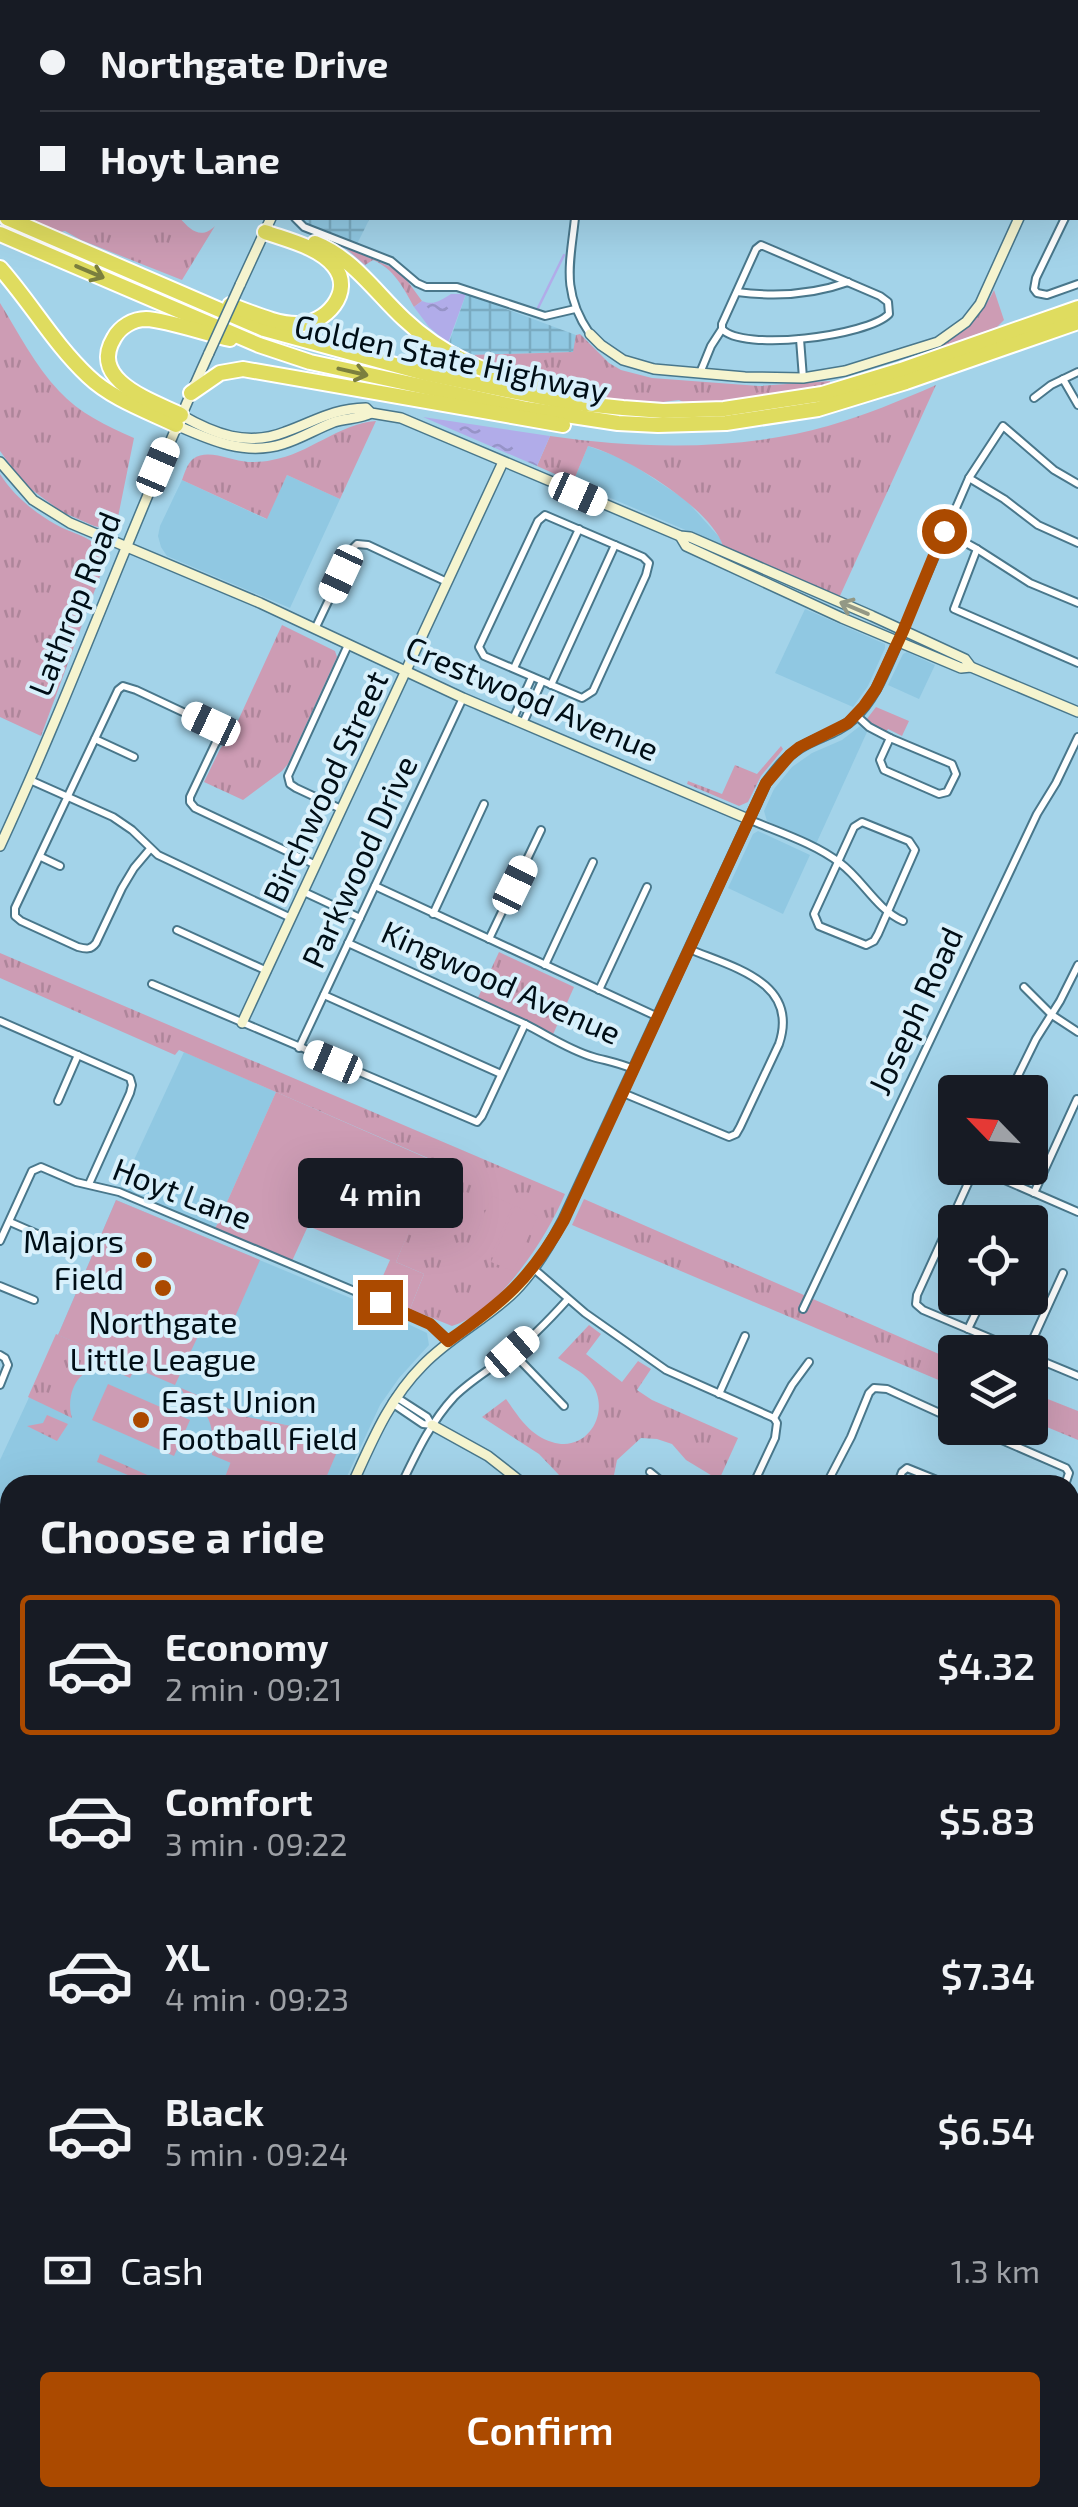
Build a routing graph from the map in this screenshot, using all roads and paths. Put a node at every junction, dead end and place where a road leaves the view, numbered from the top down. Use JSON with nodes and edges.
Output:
{"nodes":[{"id":1,"x":13,"y":220,"type":"edge"},
{"id":2,"x":14,"y":220,"type":"edge"},
{"id":3,"x":298,"y":220,"type":"edge"},
{"id":4,"x":574,"y":220,"type":"edge"},
{"id":5,"x":1018,"y":220,"type":"edge"},
{"id":6,"x":1064,"y":220,"type":"edge"},
{"id":7,"x":268,"y":224,"type":"edge"},
{"id":8,"x":0,"y":234,"type":"edge"},
{"id":9,"x":0,"y":268,"type":"edge"},
{"id":10,"x":848,"y":282,"type":"junction"},
{"id":11,"x":1078,"y":284,"type":"edge"},
{"id":12,"x":737,"y":292,"type":"junction"},
{"id":13,"x":1078,"y":308,"type":"edge"},
{"id":14,"x":576,"y":309,"type":"junction"},
{"id":15,"x":1078,"y":322,"type":"edge"},
{"id":16,"x":722,"y":328,"type":"junction"},
{"id":17,"x":590,"y":334,"type":"joint"},
{"id":18,"x":800,"y":339,"type":"junction"},
{"id":19,"x":259,"y":345,"type":"junction"},
{"id":20,"x":1078,"y":372,"type":"edge"},
{"id":21,"x":700,"y":373,"type":"junction"},
{"id":22,"x":803,"y":378,"type":"junction"},
{"id":23,"x":1063,"y":379,"type":"junction"},
{"id":24,"x":191,"y":393,"type":"junction"},
{"id":25,"x":1034,"y":398,"type":"dead end"},
{"id":26,"x":1078,"y":405,"type":"edge"},
{"id":27,"x":600,"y":406,"type":"junction"},
{"id":28,"x":178,"y":420,"type":"junction"},
{"id":29,"x":726,"y":423,"type":"junction"},
{"id":30,"x":0,"y":462,"type":"edge"},
{"id":31,"x":503,"y":462,"type":"junction"},
{"id":32,"x":969,"y":478,"type":"junction"},
{"id":33,"x":1078,"y":484,"type":"edge"},
{"id":34,"x":578,"y":529,"type":"junction"},
{"id":35,"x":944,"y":531,"type":"junction"},
{"id":36,"x":680,"y":536,"type":"junction"},
{"id":37,"x":1078,"y":543,"type":"edge"},
{"id":38,"x":615,"y":545,"type":"junction"},
{"id":39,"x":126,"y":546,"type":"junction"},
{"id":40,"x":978,"y":549,"type":"junction"},
{"id":41,"x":448,"y":583,"type":"junction"},
{"id":42,"x":1078,"y":603,"type":"edge"},
{"id":43,"x":315,"y":629,"type":"junction"},
{"id":44,"x":903,"y":631,"type":"junction"},
{"id":45,"x":898,"y":642,"type":"junction"},
{"id":46,"x":348,"y":646,"type":"junction"},
{"id":47,"x":1078,"y":663,"type":"edge"},
{"id":48,"x":971,"y":667,"type":"junction"},
{"id":49,"x":514,"y":668,"type":"junction"},
{"id":50,"x":406,"y":672,"type":"junction"},
{"id":51,"x":532,"y":676,"type":"junction"},
{"id":52,"x":546,"y":683,"type":"junction"},
{"id":53,"x":463,"y":698,"type":"junction"},
{"id":54,"x":1078,"y":712,"type":"edge"},
{"id":55,"x":857,"y":716,"type":"junction"},
{"id":56,"x":518,"y":722,"type":"junction"},
{"id":57,"x":890,"y":738,"type":"junction"},
{"id":58,"x":1078,"y":738,"type":"edge"},
{"id":59,"x":94,"y":739,"type":"junction"},
{"id":60,"x":134,"y":757,"type":"dead end"},
{"id":61,"x":30,"y":780,"type":"junction"},
{"id":62,"x":66,"y":797,"type":"junction"},
{"id":63,"x":484,"y":804,"type":"dead end"},
{"id":64,"x":342,"y":810,"type":"junction"},
{"id":65,"x":748,"y":819,"type":"junction"},
{"id":66,"x":541,"y":830,"type":"dead end"},
{"id":67,"x":0,"y":846,"type":"edge"},
{"id":68,"x":150,"y":850,"type":"junction"},
{"id":69,"x":40,"y":857,"type":"junction"},
{"id":70,"x":593,"y":862,"type":"dead end"},
{"id":71,"x":839,"y":862,"type":"junction"},
{"id":72,"x":317,"y":865,"type":"junction"},
{"id":73,"x":60,"y":866,"type":"dead end"},
{"id":74,"x":375,"y":886,"type":"junction"},
{"id":75,"x":647,"y":887,"type":"dead end"},
{"id":76,"x":304,"y":892,"type":"junction"},
{"id":77,"x":888,"y":912,"type":"junction"},
{"id":78,"x":433,"y":914,"type":"junction"},
{"id":79,"x":292,"y":918,"type":"junction"},
{"id":80,"x":360,"y":918,"type":"junction"},
{"id":81,"x":902,"y":921,"type":"dead end"},
{"id":82,"x":177,"y":930,"type":"dead end"},
{"id":83,"x":489,"y":939,"type":"junction"},
{"id":84,"x":348,"y":943,"type":"junction"},
{"id":85,"x":689,"y":949,"type":"junction"},
{"id":86,"x":545,"y":965,"type":"junction"},
{"id":87,"x":1078,"y":965,"type":"edge"},
{"id":88,"x":268,"y":971,"type":"junction"},
{"id":89,"x":152,"y":984,"type":"dead end"},
{"id":90,"x":1024,"y":987,"type":"dead end"},
{"id":91,"x":599,"y":990,"type":"junction"},
{"id":92,"x":324,"y":995,"type":"junction"},
{"id":93,"x":1052,"y":1015,"type":"junction"},
{"id":94,"x":658,"y":1017,"type":"junction"},
{"id":95,"x":0,"y":1021,"type":"edge"},
{"id":96,"x":242,"y":1023,"type":"junction"},
{"id":97,"x":524,"y":1024,"type":"junction"},
{"id":98,"x":1078,"y":1032,"type":"edge"},
{"id":99,"x":299,"y":1048,"type":"junction"},
{"id":100,"x":78,"y":1054,"type":"junction"},
{"id":101,"x":634,"y":1070,"type":"junction"},
{"id":102,"x":501,"y":1074,"type":"junction"},
{"id":103,"x":1018,"y":1075,"type":"edge"},
{"id":104,"x":623,"y":1092,"type":"junction"},
{"id":105,"x":1077,"y":1099,"type":"edge"},
{"id":106,"x":58,"y":1101,"type":"dead end"},
{"id":107,"x":89,"y":1184,"type":"junction"},
{"id":108,"x":968,"y":1185,"type":"edge"},
{"id":109,"x":1015,"y":1185,"type":"edge"},
{"id":110,"x":1034,"y":1193,"type":"junction"},
{"id":111,"x":1078,"y":1212,"type":"edge"},
{"id":112,"x":10,"y":1222,"type":"junction"},
{"id":113,"x":0,"y":1242,"type":"edge"},
{"id":114,"x":58,"y":1243,"type":"dead end"},
{"id":115,"x":534,"y":1269,"type":"junction"},
{"id":116,"x":1063,"y":1274,"type":"dead end"},
{"id":117,"x":0,"y":1286,"type":"edge"},
{"id":118,"x":568,"y":1299,"type":"junction"},
{"id":119,"x":34,"y":1300,"type":"dead end"},
{"id":120,"x":803,"y":1308,"type":"dead end"},
{"id":121,"x":975,"y":1315,"type":"edge"},
{"id":122,"x":968,"y":1329,"type":"junction"},
{"id":123,"x":982,"y":1335,"type":"edge"},
{"id":124,"x":1035,"y":1335,"type":"edge"},
{"id":125,"x":745,"y":1336,"type":"dead end"},
{"id":126,"x":448,"y":1341,"type":"junction"},
{"id":127,"x":512,"y":1352,"type":"junction"},
{"id":128,"x":0,"y":1354,"type":"edge"},
{"id":129,"x":809,"y":1362,"type":"dead end"},
{"id":130,"x":1048,"y":1363,"type":"edge"},
{"id":131,"x":1078,"y":1376,"type":"edge"},
{"id":132,"x":0,"y":1385,"type":"edge"},
{"id":133,"x":719,"y":1394,"type":"junction"},
{"id":134,"x":394,"y":1400,"type":"junction"},
{"id":135,"x":564,"y":1406,"type":"dead end"},
{"id":136,"x":938,"y":1413,"type":"edge"},
{"id":137,"x":774,"y":1418,"type":"junction"},
{"id":138,"x":432,"y":1425,"type":"junction"},
{"id":139,"x":1013,"y":1445,"type":"edge"},
{"id":140,"x":650,"y":1472,"type":"dead end"},
{"id":141,"x":357,"y":1475,"type":"edge"},
{"id":142,"x":406,"y":1475,"type":"edge"},
{"id":143,"x":512,"y":1475,"type":"edge"},
{"id":144,"x":654,"y":1475,"type":"edge"},
{"id":145,"x":757,"y":1475,"type":"edge"},
{"id":146,"x":831,"y":1475,"type":"edge"},
{"id":147,"x":902,"y":1475,"type":"edge"},
{"id":148,"x":925,"y":1475,"type":"edge"},
{"id":149,"x":1068,"y":1475,"type":"edge"}],
"edges":[{"from":1,"to":27,"type":"highway","name":"Golden State Highway"},
{"from":2,"to":7,"type":"highway"},
{"from":3,"to":14,"type":"street"},
{"from":4,"to":14,"type":"street"},
{"from":5,"to":22,"type":"street"},
{"from":6,"to":11,"type":"street"},
{"from":7,"to":24,"type":"street","name":"Lathrop Road","bridge":true},
{"from":7,"to":27,"type":"highway"},
{"from":8,"to":19,"type":"highway","name":"Golden State Highway","one_way":true},
{"from":9,"to":28,"type":"highway"},
{"from":10,"to":12,"type":"street"},
{"from":10,"to":12,"type":"street"},
{"from":10,"to":18,"type":"street"},
{"from":12,"to":16,"type":"street"},
{"from":13,"to":27,"type":"highway","name":"Golden State Highway"},
{"from":14,"to":17,"type":"street"},
{"from":15,"to":29,"type":"highway","name":"Golden State Highway"},
{"from":16,"to":18,"type":"street"},
{"from":16,"to":21,"type":"street"},
{"from":17,"to":21,"type":"street"},
{"from":18,"to":22,"type":"street"},
{"from":19,"to":28,"type":"highway"},
{"from":19,"to":29,"type":"highway","name":"Golden State Highway","one_way":true},
{"from":20,"to":23,"type":"street"},
{"from":21,"to":22,"type":"street"},
{"from":23,"to":25,"type":"street"},
{"from":23,"to":26,"type":"street"},
{"from":24,"to":28,"type":"street","name":"Lathrop Road"},
{"from":24,"to":29,"type":"highway"},
{"from":28,"to":31,"type":"street"},
{"from":28,"to":39,"type":"street","name":"Lathrop Road"},
{"from":30,"to":39,"type":"street","name":"Crestwood Avenue"},
{"from":31,"to":36,"type":"street"},
{"from":31,"to":41,"type":"street","name":"Birchwood Street"},
{"from":32,"to":33,"type":"street"},
{"from":32,"to":35,"type":"street"},
{"from":32,"to":37,"type":"street"},
{"from":34,"to":38,"type":"street"},
{"from":34,"to":49,"type":"street"},
{"from":34,"to":49,"type":"street"},
{"from":35,"to":40,"type":"street"},
{"from":35,"to":44,"type":"street"},
{"from":44,"to":36,"type":"street","one_way":true},
{"from":36,"to":45,"type":"street"},
{"from":38,"to":52,"type":"street"},
{"from":38,"to":52,"type":"street"},
{"from":39,"to":43,"type":"street","name":"Crestwood Avenue"},
{"from":39,"to":61,"type":"street","name":"Lathrop Road"},
{"from":40,"to":42,"type":"street"},
{"from":40,"to":47,"type":"street"},
{"from":41,"to":43,"type":"street"},
{"from":41,"to":50,"type":"street","name":"Birchwood Street"},
{"from":43,"to":46,"type":"street","name":"Crestwood Avenue"},
{"from":44,"to":45,"type":"street"},
{"from":44,"to":48,"type":"street"},
{"from":45,"to":48,"type":"street"},
{"from":45,"to":55,"type":"street"},
{"from":46,"to":50,"type":"street","name":"Crestwood Avenue"},
{"from":46,"to":64,"type":"street"},
{"from":48,"to":54,"type":"street"},
{"from":49,"to":51,"type":"street"},
{"from":50,"to":53,"type":"street","name":"Crestwood Avenue"},
{"from":50,"to":64,"type":"street","name":"Birchwood Street"},
{"from":51,"to":52,"type":"street"},
{"from":51,"to":56,"type":"street"},
{"from":52,"to":56,"type":"street"},
{"from":53,"to":56,"type":"street","name":"Crestwood Avenue"},
{"from":53,"to":74,"type":"street","name":"Parkwood Drive"},
{"from":55,"to":57,"type":"street"},
{"from":55,"to":65,"type":"street"},
{"from":56,"to":65,"type":"street","name":"Crestwood Avenue"},
{"from":57,"to":57,"type":"street"},
{"from":58,"to":120,"type":"street","name":"Joseph Road"},
{"from":59,"to":60,"type":"street"},
{"from":59,"to":62,"type":"street"},
{"from":59,"to":72,"type":"street"},
{"from":61,"to":62,"type":"street"},
{"from":61,"to":67,"type":"street","name":"Lathrop Road"},
{"from":62,"to":68,"type":"street"},
{"from":62,"to":69,"type":"street"},
{"from":63,"to":78,"type":"street"},
{"from":64,"to":72,"type":"street","name":"Birchwood Street"},
{"from":65,"to":71,"type":"street","name":"Crestwood Avenue"},
{"from":65,"to":85,"type":"street"},
{"from":66,"to":83,"type":"street"},
{"from":68,"to":69,"type":"street"},
{"from":68,"to":79,"type":"street"},
{"from":69,"to":73,"type":"street"},
{"from":70,"to":86,"type":"street"},
{"from":71,"to":77,"type":"street","name":"Crestwood Avenue"},
{"from":71,"to":77,"type":"street"},
{"from":71,"to":77,"type":"street"},
{"from":72,"to":76,"type":"street","name":"Birchwood Street"},
{"from":74,"to":78,"type":"street"},
{"from":74,"to":80,"type":"street","name":"Parkwood Drive"},
{"from":75,"to":91,"type":"street"},
{"from":76,"to":79,"type":"street","name":"Birchwood Street"},
{"from":76,"to":80,"type":"street"},
{"from":77,"to":81,"type":"street","name":"Crestwood Avenue"},
{"from":78,"to":83,"type":"street"},
{"from":79,"to":88,"type":"street","name":"Birchwood Street"},
{"from":80,"to":84,"type":"street","name":"Parkwood Drive"},
{"from":82,"to":88,"type":"street"},
{"from":83,"to":86,"type":"street"},
{"from":84,"to":92,"type":"street","name":"Parkwood Drive"},
{"from":84,"to":97,"type":"street","name":"Kingwood Avenue"},
{"from":85,"to":94,"type":"street"},
{"from":85,"to":104,"type":"street"},
{"from":86,"to":91,"type":"street"},
{"from":87,"to":93,"type":"street"},
{"from":88,"to":96,"type":"street","name":"Birchwood Street"},
{"from":89,"to":96,"type":"street"},
{"from":90,"to":93,"type":"street"},
{"from":91,"to":94,"type":"street"},
{"from":92,"to":99,"type":"street","name":"Parkwood Drive"},
{"from":92,"to":102,"type":"street"},
{"from":93,"to":98,"type":"street"},
{"from":93,"to":103,"type":"street"},
{"from":94,"to":101,"type":"street"},
{"from":95,"to":100,"type":"street"},
{"from":96,"to":99,"type":"street"},
{"from":97,"to":101,"type":"street","name":"Kingwood Avenue"},
{"from":97,"to":102,"type":"street"},
{"from":99,"to":102,"type":"street"},
{"from":100,"to":106,"type":"street"},
{"from":100,"to":107,"type":"street"},
{"from":101,"to":104,"type":"street"},
{"from":104,"to":115,"type":"street"},
{"from":105,"to":110,"type":"street"},
{"from":107,"to":112,"type":"street","name":"Hoyt Lane"},
{"from":107,"to":126,"type":"street","name":"Hoyt Lane"},
{"from":108,"to":122,"type":"street"},
{"from":109,"to":110,"type":"street"},
{"from":110,"to":111,"type":"street"},
{"from":112,"to":113,"type":"street"},
{"from":112,"to":114,"type":"street"},
{"from":115,"to":118,"type":"street"},
{"from":115,"to":126,"type":"street"},
{"from":116,"to":124,"type":"street"},
{"from":117,"to":119,"type":"street"},
{"from":118,"to":127,"type":"street"},
{"from":118,"to":133,"type":"street"},
{"from":121,"to":122,"type":"street"},
{"from":122,"to":123,"type":"street"},
{"from":125,"to":133,"type":"street"},
{"from":126,"to":134,"type":"street"},
{"from":127,"to":135,"type":"street"},
{"from":127,"to":138,"type":"street"},
{"from":128,"to":132,"type":"street"},
{"from":129,"to":137,"type":"street"},
{"from":130,"to":131,"type":"street"},
{"from":133,"to":137,"type":"street"},
{"from":134,"to":138,"type":"street"},
{"from":134,"to":141,"type":"street"},
{"from":136,"to":146,"type":"street"},
{"from":137,"to":145,"type":"street"},
{"from":138,"to":142,"type":"street"},
{"from":138,"to":143,"type":"street"},
{"from":139,"to":149,"type":"street"},
{"from":140,"to":144,"type":"street"},
{"from":147,"to":148,"type":"street"}]}
